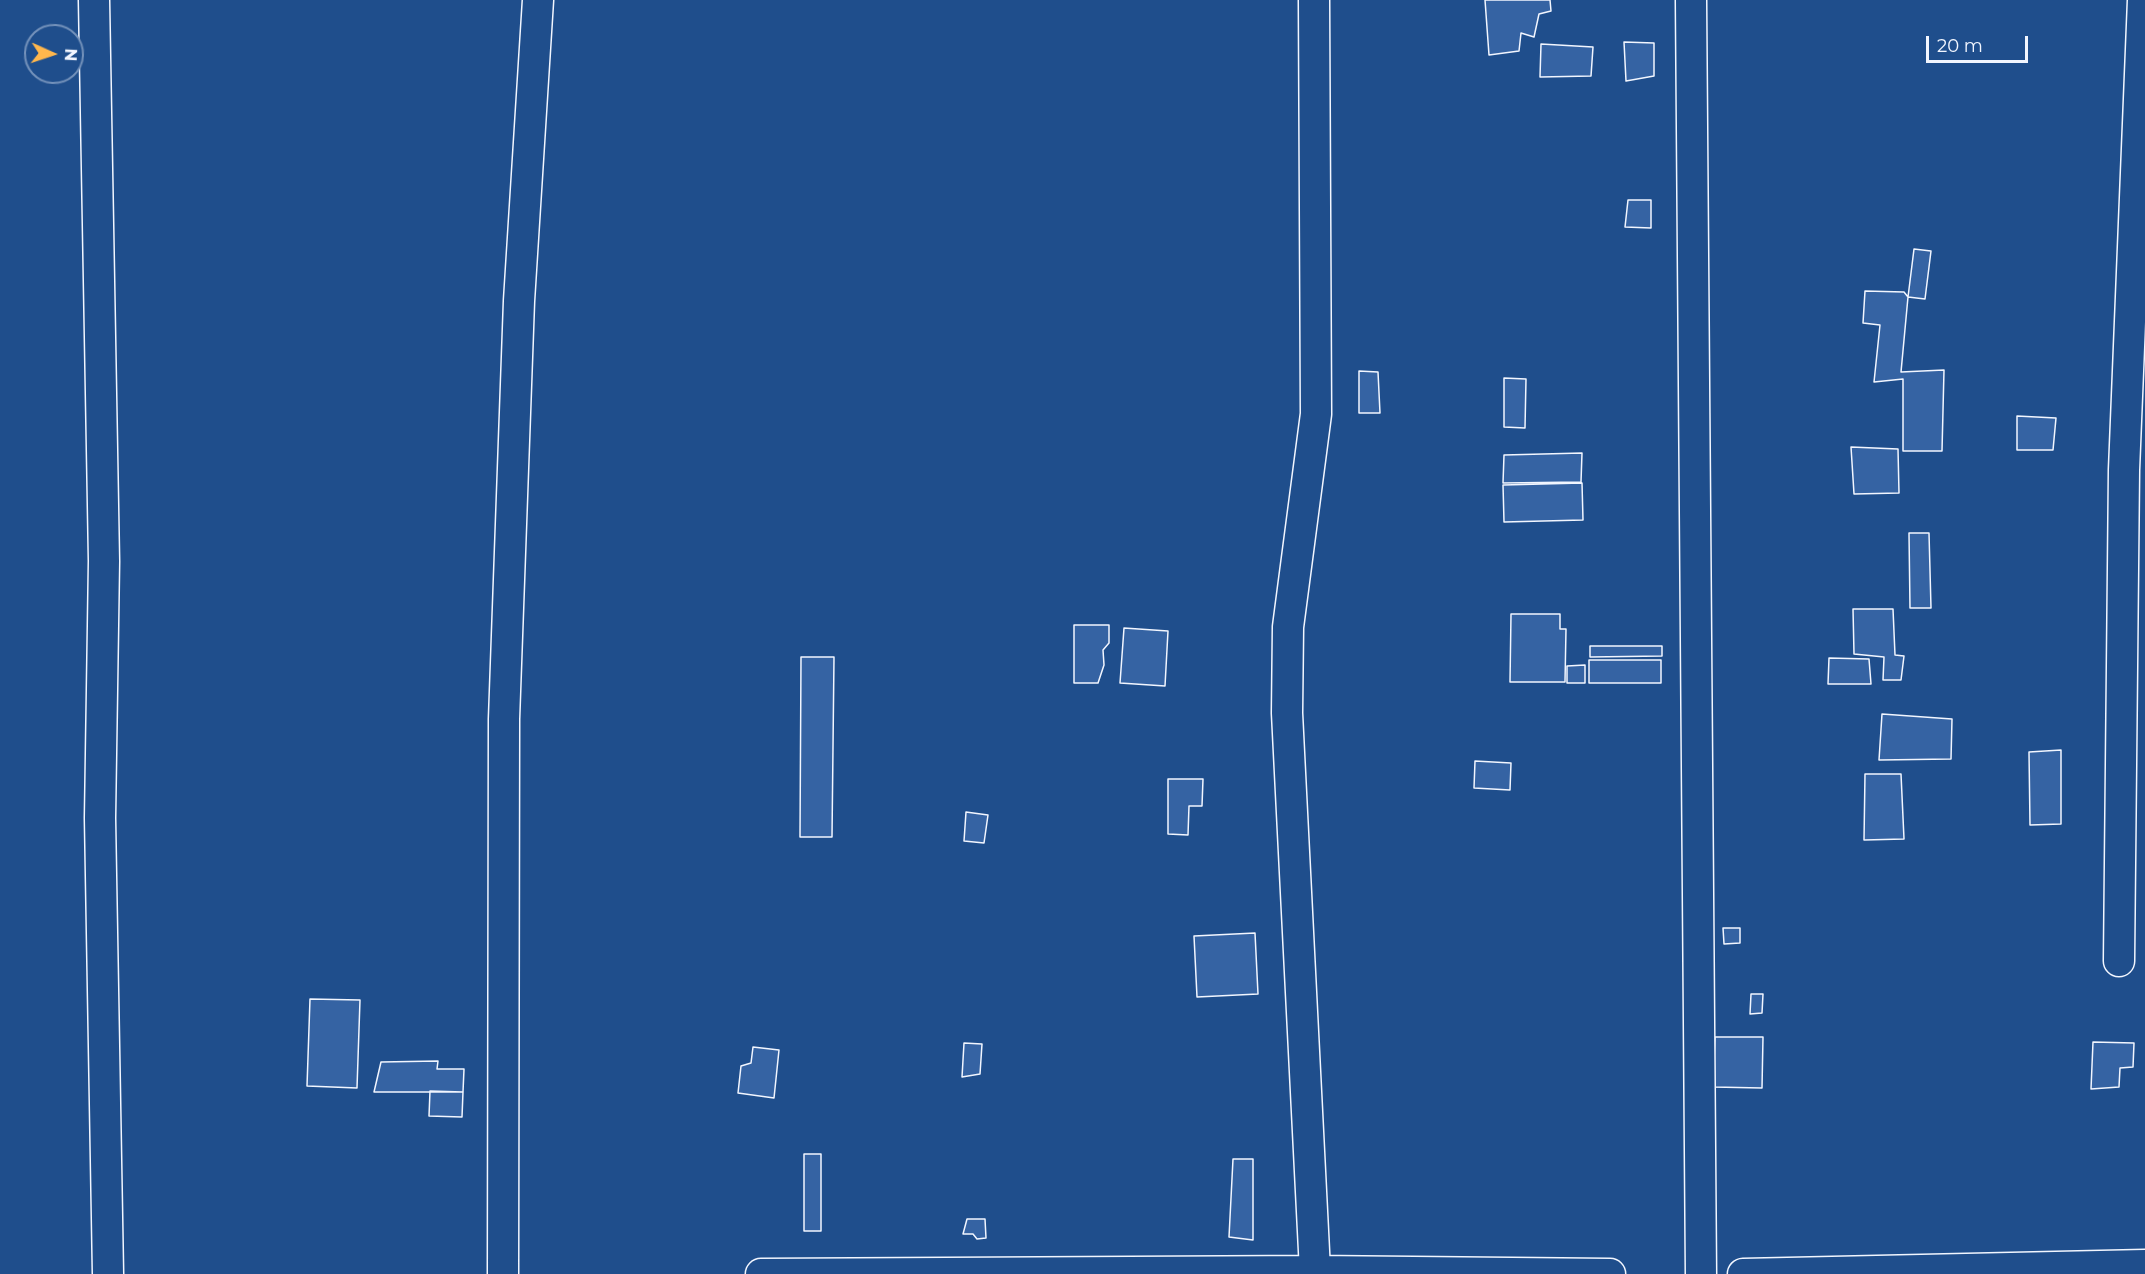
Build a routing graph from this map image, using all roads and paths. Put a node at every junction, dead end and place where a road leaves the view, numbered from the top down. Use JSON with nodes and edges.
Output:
{"nodes":[{"id":1,"x":94,"y":0,"type":"edge"},
{"id":2,"x":538,"y":0,"type":"edge"},
{"id":3,"x":1314,"y":0,"type":"edge"},
{"id":4,"x":1691,"y":0,"type":"edge"},
{"id":5,"x":2143,"y":0,"type":"edge"},
{"id":6,"x":2143,"y":58,"type":"edge"},
{"id":7,"x":2119,"y":961,"type":"dead end"},
{"id":8,"x":2145,"y":1265,"type":"edge"},
{"id":9,"x":1315,"y":1271,"type":"junction"},
{"id":10,"x":108,"y":1274,"type":"edge"},
{"id":11,"x":503,"y":1274,"type":"edge"},
{"id":12,"x":761,"y":1274,"type":"edge"},
{"id":13,"x":1610,"y":1274,"type":"edge"},
{"id":14,"x":1701,"y":1274,"type":"edge"},
{"id":15,"x":1743,"y":1274,"type":"edge"}],
"edges":[{"from":1,"to":10,"type":"street"},
{"from":2,"to":11,"type":"street"},
{"from":3,"to":9,"type":"street"},
{"from":4,"to":14,"type":"street"},
{"from":5,"to":6,"type":"street"},
{"from":6,"to":7,"type":"street"},
{"from":8,"to":15,"type":"street"},
{"from":9,"to":12,"type":"street"},
{"from":9,"to":13,"type":"street"}]}
